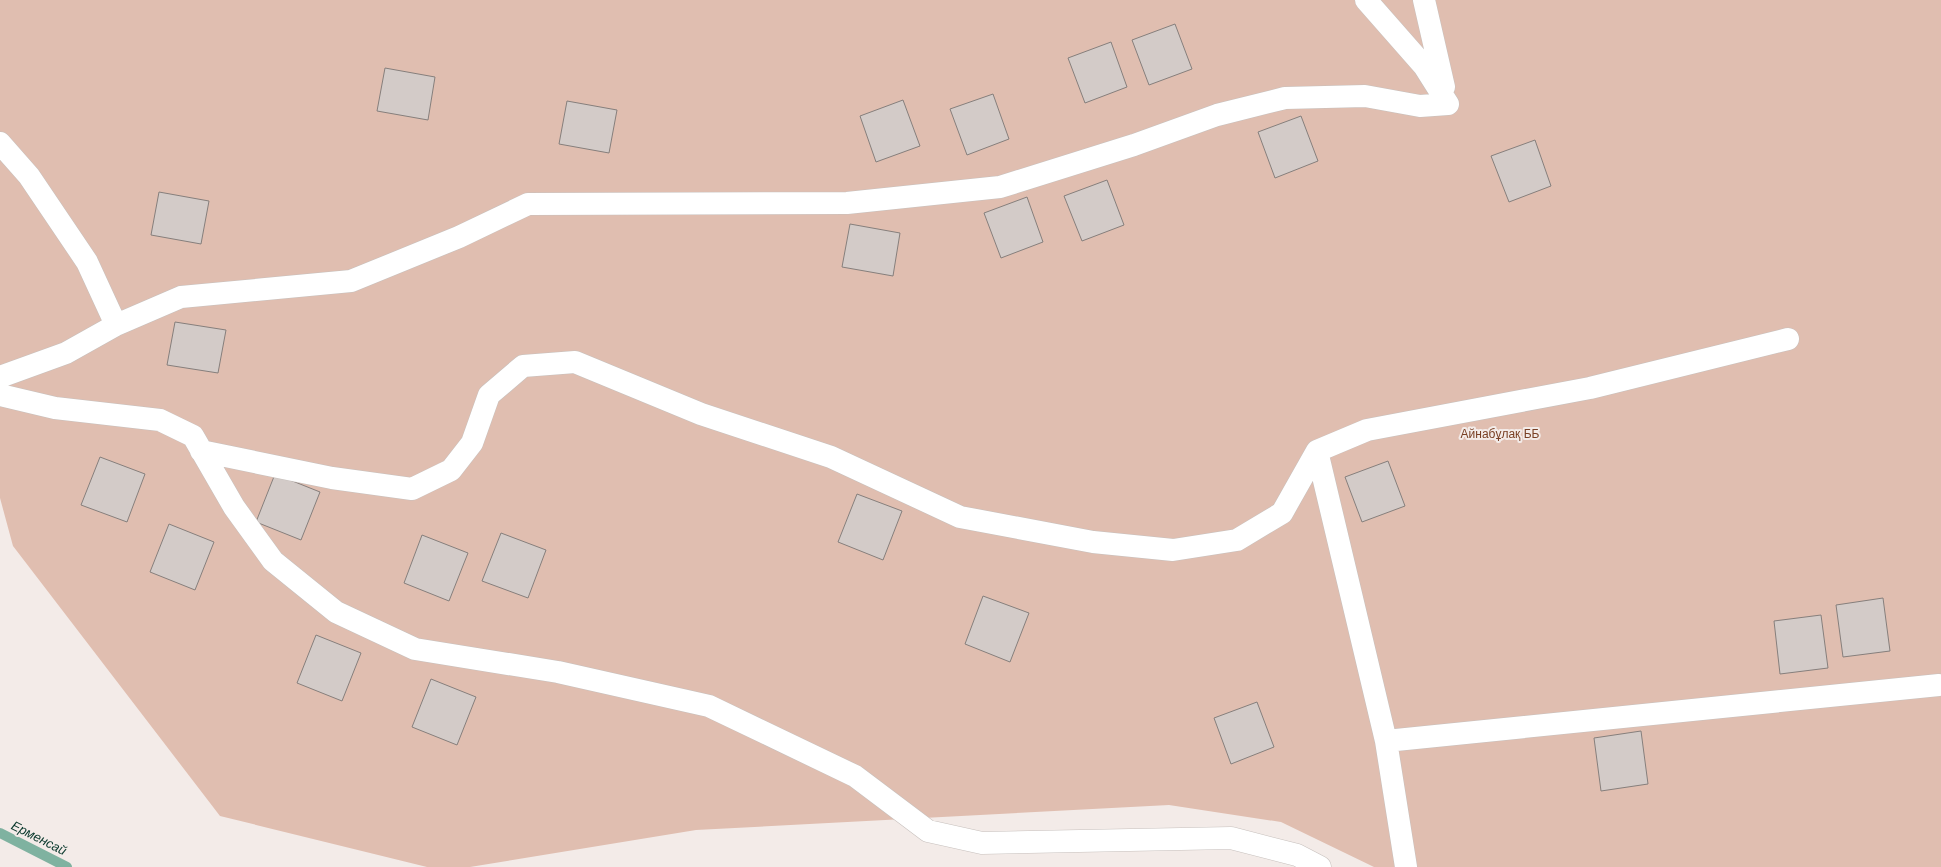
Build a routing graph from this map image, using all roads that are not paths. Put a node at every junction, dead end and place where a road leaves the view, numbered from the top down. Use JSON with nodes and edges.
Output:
{"nodes":[{"id":1,"x":1366,"y":0,"type":"edge"},
{"id":2,"x":1424,"y":0,"type":"edge"},
{"id":3,"x":1448,"y":104,"type":"junction"},
{"id":4,"x":0,"y":143,"type":"edge"},
{"id":5,"x":116,"y":325,"type":"junction"},
{"id":6,"x":1788,"y":339,"type":"dead end"},
{"id":7,"x":0,"y":377,"type":"edge"},
{"id":8,"x":0,"y":395,"type":"edge"},
{"id":9,"x":201,"y":451,"type":"junction"},
{"id":10,"x":1317,"y":451,"type":"junction"},
{"id":11,"x":1939,"y":685,"type":"dead end"},
{"id":12,"x":1386,"y":741,"type":"junction"},
{"id":13,"x":1320,"y":867,"type":"edge"},
{"id":14,"x":1406,"y":867,"type":"edge"}],
"edges":[{"from":1,"to":3,"type":"street"},
{"from":2,"to":3,"type":"street"},
{"from":3,"to":5,"type":"street"},
{"from":4,"to":5,"type":"street"},
{"from":5,"to":7,"type":"street"},
{"from":6,"to":10,"type":"street"},
{"from":8,"to":9,"type":"street"},
{"from":9,"to":10,"type":"street"},
{"from":9,"to":13,"type":"street"},
{"from":10,"to":12,"type":"street"},
{"from":11,"to":12,"type":"street"},
{"from":12,"to":14,"type":"street"}]}
